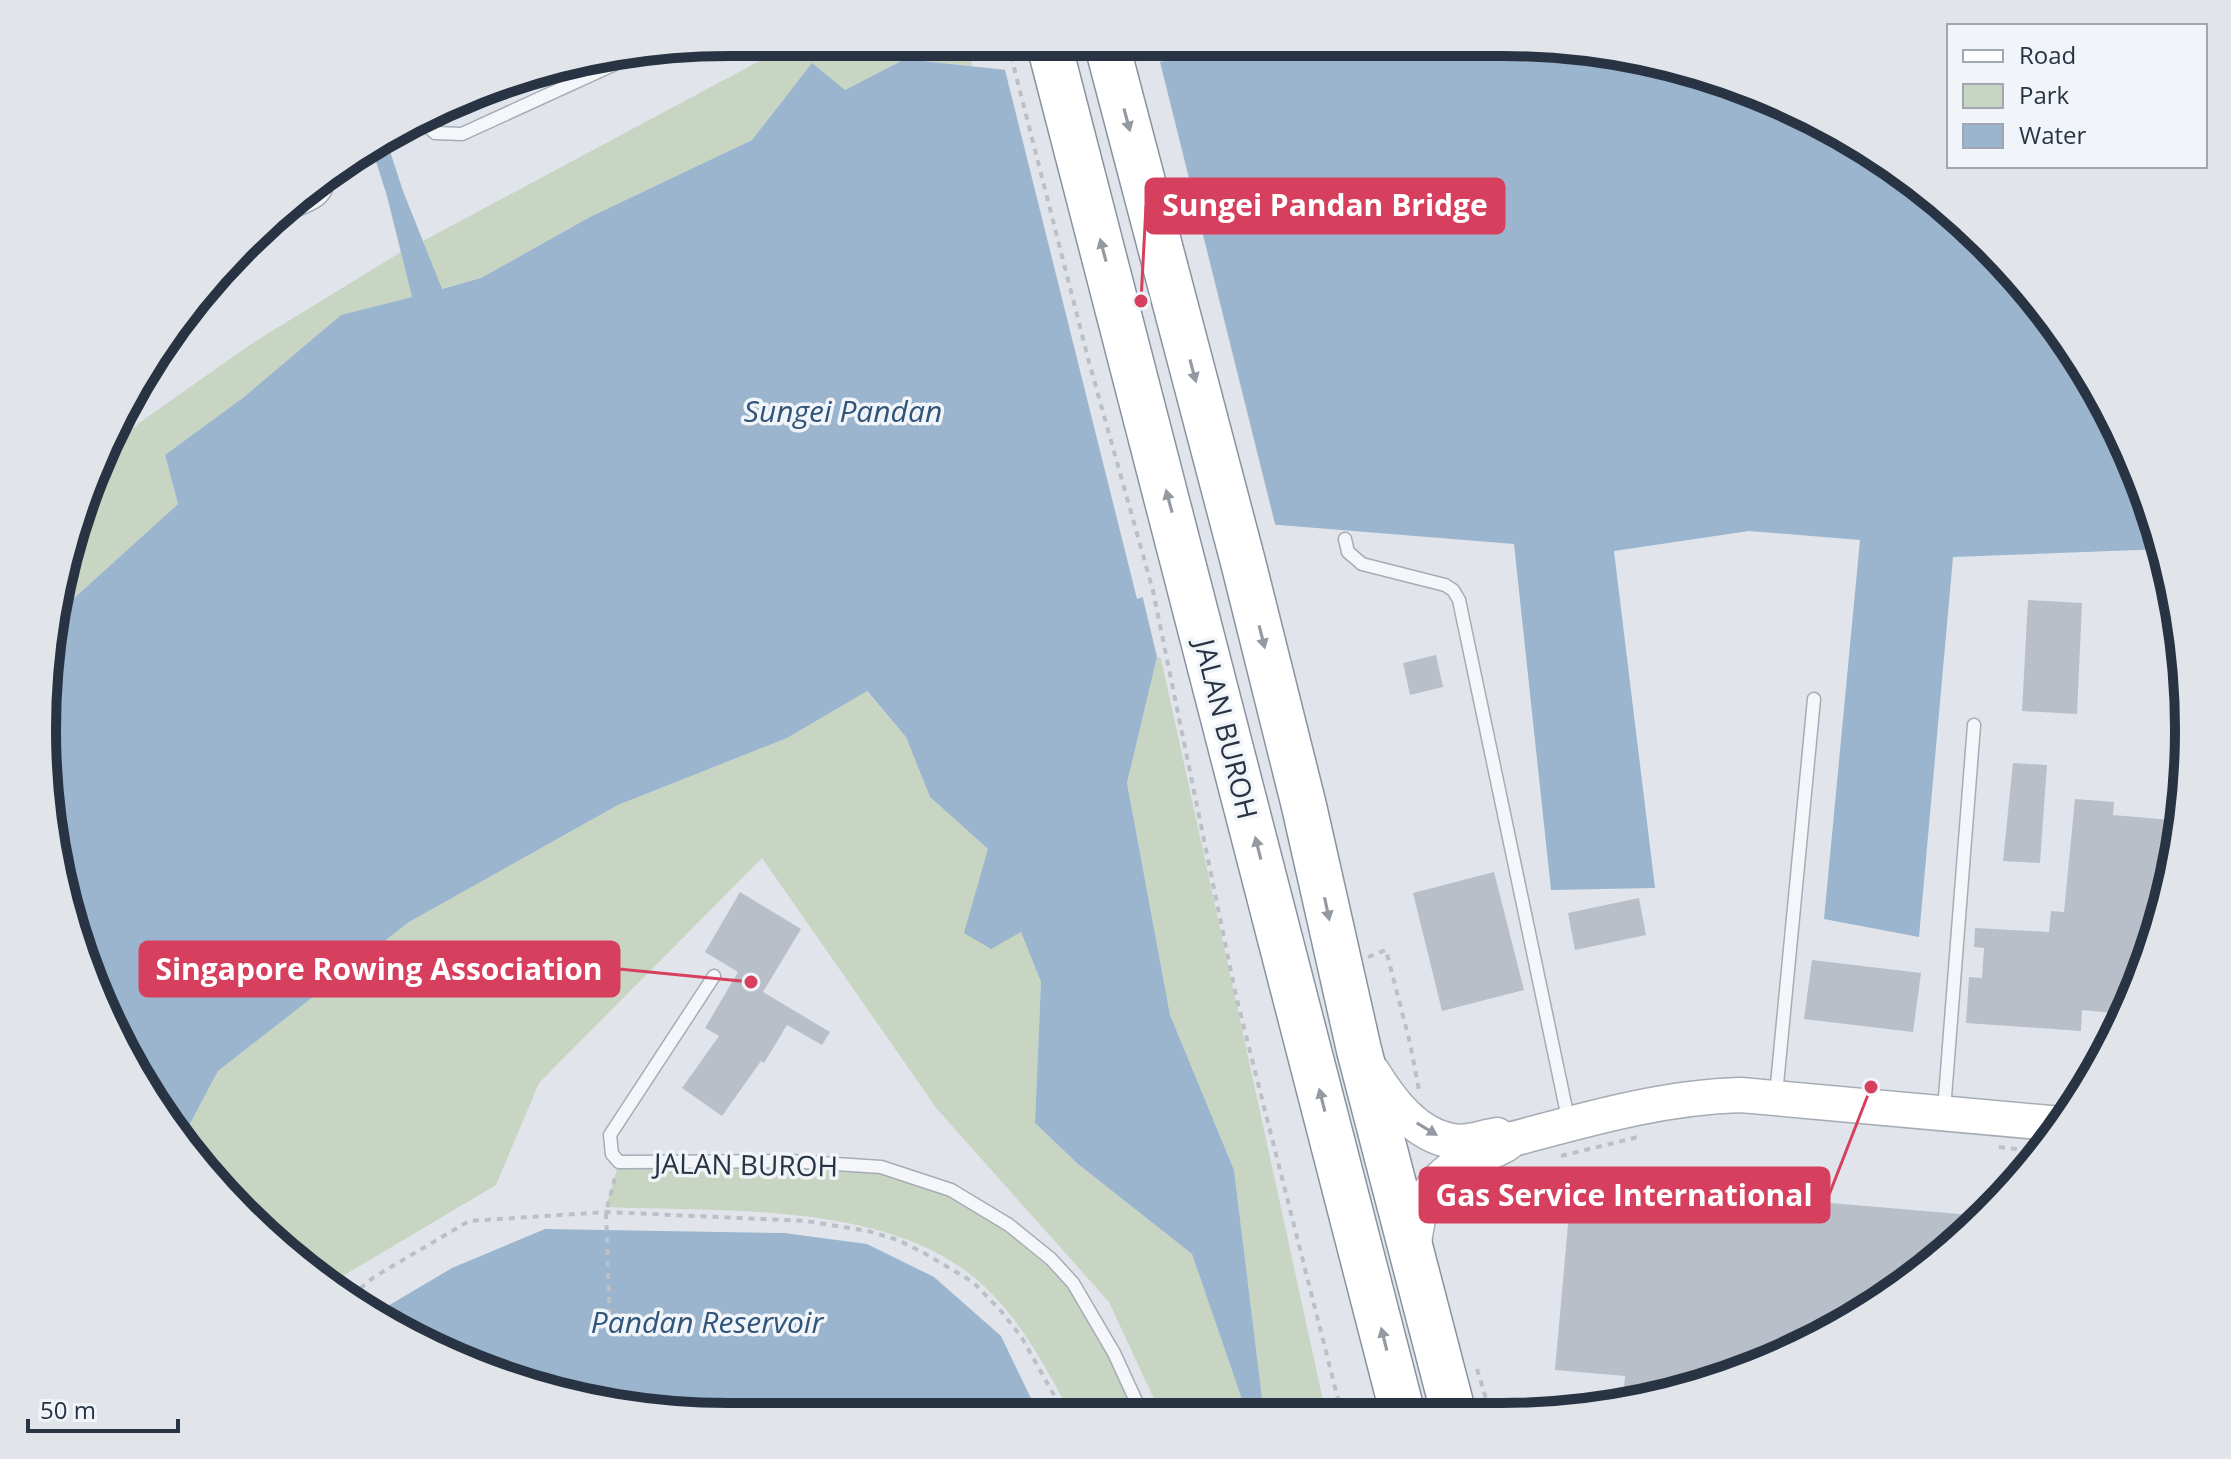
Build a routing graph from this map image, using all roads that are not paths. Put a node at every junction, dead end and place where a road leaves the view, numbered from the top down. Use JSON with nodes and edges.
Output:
{"nodes":[{"id":1,"x":1052,"y":56,"type":"edge"},
{"id":2,"x":1110,"y":56,"type":"edge"},
{"id":3,"x":607,"y":68,"type":"edge"},
{"id":4,"x":428,"y":127,"type":"edge"},
{"id":5,"x":326,"y":190,"type":"edge"},
{"id":6,"x":304,"y":207,"type":"edge"},
{"id":7,"x":1345,"y":539,"type":"dead end"},
{"id":8,"x":1814,"y":699,"type":"dead end"},
{"id":9,"x":1974,"y":725,"type":"dead end"},
{"id":10,"x":714,"y":976,"type":"dead end"},
{"id":11,"x":1359,"y":1050,"type":"junction"},
{"id":12,"x":1776,"y":1098,"type":"junction"},
{"id":13,"x":1944,"y":1113,"type":"junction"},
{"id":14,"x":2048,"y":1123,"type":"edge"},
{"id":15,"x":1569,"y":1124,"type":"junction"},
{"id":16,"x":1513,"y":1139,"type":"junction"},
{"id":17,"x":1413,"y":1255,"type":"junction"},
{"id":18,"x":1137,"y":1403,"type":"edge"},
{"id":19,"x":1400,"y":1403,"type":"edge"},
{"id":20,"x":1451,"y":1403,"type":"edge"}],
"edges":[{"from":19,"to":1,"type":"highway","name":"JALAN BUROH","one_way":true},
{"from":2,"to":11,"type":"highway","name":"JALAN BUROH","one_way":true},
{"from":3,"to":4,"type":"lane"},
{"from":5,"to":6,"type":"lane"},
{"from":7,"to":15,"type":"lane"},
{"from":8,"to":12,"type":"lane"},
{"from":9,"to":13,"type":"lane"},
{"from":10,"to":18,"type":"lane","name":"JALAN BUROH"},
{"from":11,"to":16,"type":"street","one_way":true},
{"from":11,"to":17,"type":"highway","name":"JALAN BUROH"},
{"from":12,"to":13,"type":"street"},
{"from":12,"to":15,"type":"street"},
{"from":13,"to":14,"type":"street"},
{"from":15,"to":16,"type":"street"},
{"from":16,"to":17,"type":"street"},
{"from":17,"to":20,"type":"highway","name":"JALAN BUROH"}]}
